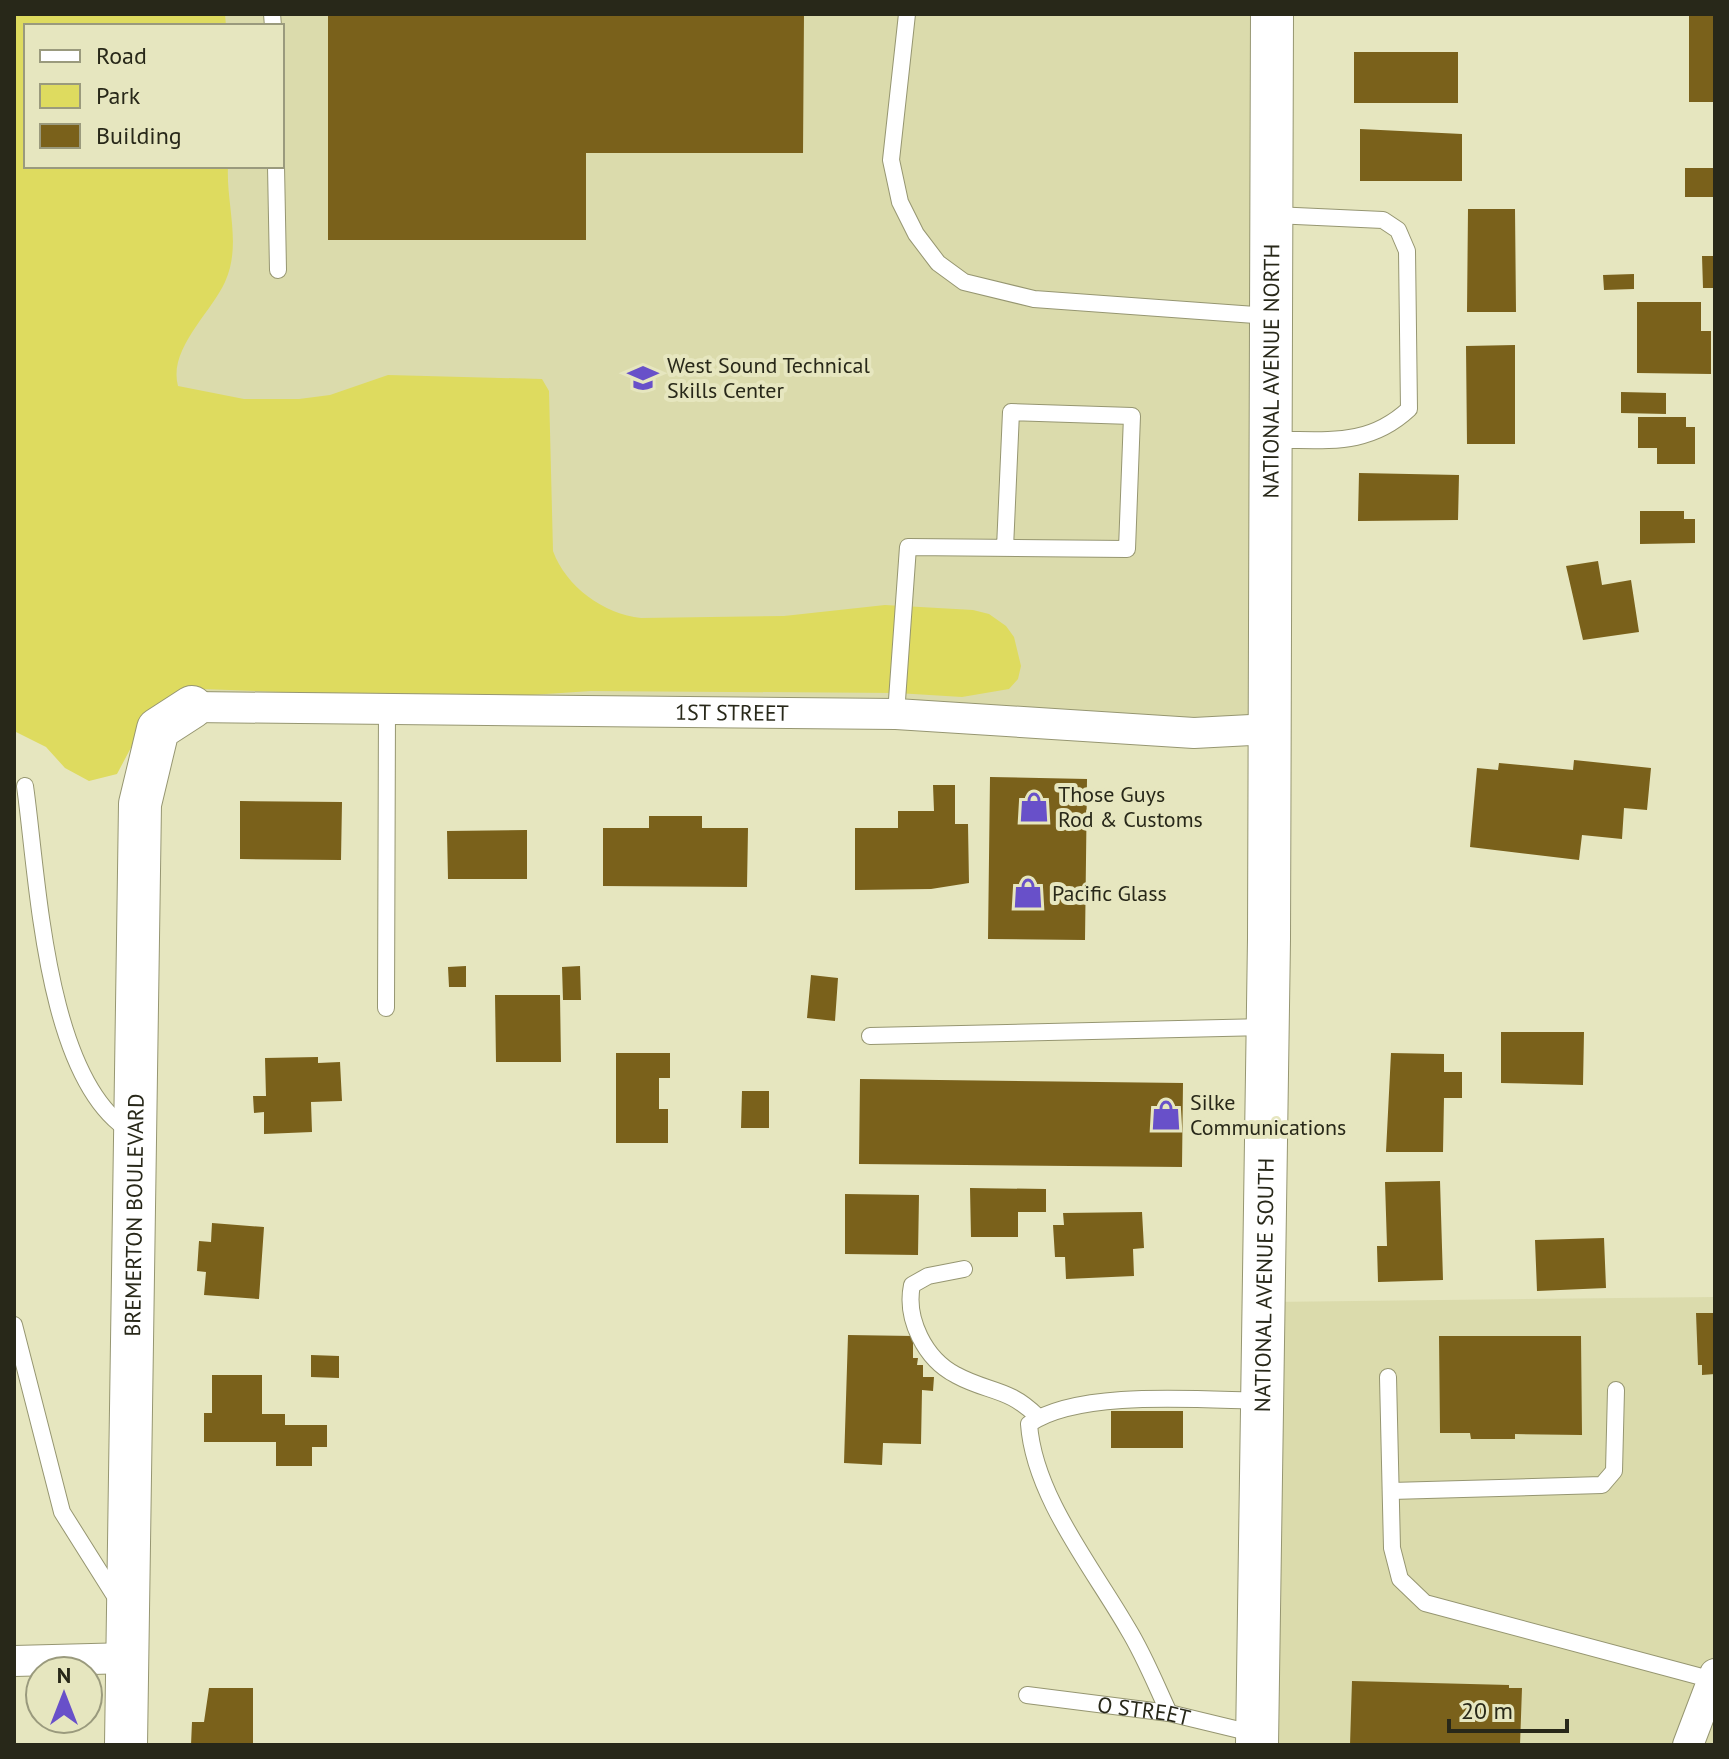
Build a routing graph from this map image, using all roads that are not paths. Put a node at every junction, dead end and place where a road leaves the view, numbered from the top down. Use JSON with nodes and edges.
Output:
{"nodes":[{"id":1,"x":907,"y":14,"type":"edge"},
{"id":2,"x":1272,"y":14,"type":"edge"},
{"id":3,"x":276,"y":168,"type":"edge"},
{"id":4,"x":1272,"y":215,"type":"junction"},
{"id":5,"x":278,"y":270,"type":"dead end"},
{"id":6,"x":1272,"y":316,"type":"junction"},
{"id":7,"x":1271,"y":440,"type":"junction"},
{"id":8,"x":1005,"y":548,"type":"junction"},
{"id":9,"x":192,"y":707,"type":"joint"},
{"id":10,"x":387,"y":707,"type":"junction"},
{"id":11,"x":896,"y":714,"type":"junction"},
{"id":12,"x":1270,"y":729,"type":"junction"},
{"id":13,"x":25,"y":786,"type":"dead end"},
{"id":14,"x":386,"y":1008,"type":"dead end"},
{"id":15,"x":1267,"y":1027,"type":"junction"},
{"id":16,"x":870,"y":1036,"type":"dead end"},
{"id":17,"x":136,"y":1135,"type":"junction"},
{"id":18,"x":964,"y":1269,"type":"dead end"},
{"id":19,"x":14,"y":1325,"type":"edge"},
{"id":20,"x":1388,"y":1377,"type":"dead end"},
{"id":21,"x":1616,"y":1390,"type":"dead end"},
{"id":22,"x":1263,"y":1401,"type":"junction"},
{"id":23,"x":1038,"y":1417,"type":"junction"},
{"id":24,"x":1391,"y":1491,"type":"junction"},
{"id":25,"x":130,"y":1639,"type":"junction"},
{"id":26,"x":14,"y":1661,"type":"edge"},
{"id":27,"x":1714,"y":1677,"type":"edge"},
{"id":28,"x":1027,"y":1695,"type":"dead end"},
{"id":29,"x":1169,"y":1713,"type":"junction"},
{"id":30,"x":1257,"y":1740,"type":"edge"},
{"id":31,"x":126,"y":1745,"type":"edge"},
{"id":32,"x":1688,"y":1745,"type":"edge"}],
"edges":[{"from":1,"to":6,"type":"lane"},
{"from":2,"to":4,"type":"main road","name":"NATIONAL AVENUE NORTH"},
{"from":3,"to":5,"type":"lane"},
{"from":4,"to":6,"type":"main road","name":"NATIONAL AVENUE NORTH"},
{"from":4,"to":7,"type":"lane"},
{"from":6,"to":7,"type":"main road","name":"NATIONAL AVENUE NORTH"},
{"from":7,"to":12,"type":"main road","name":"NATIONAL AVENUE NORTH"},
{"from":8,"to":8,"type":"lane"},
{"from":8,"to":11,"type":"lane"},
{"from":9,"to":10,"type":"street","name":"1ST STREET"},
{"from":9,"to":17,"type":"main road","name":"BREMERTON BOULEVARD"},
{"from":10,"to":11,"type":"street","name":"1ST STREET"},
{"from":10,"to":14,"type":"lane"},
{"from":11,"to":12,"type":"street","name":"1ST STREET"},
{"from":12,"to":15,"type":"main road","name":"NATIONAL AVENUE SOUTH"},
{"from":13,"to":17,"type":"lane"},
{"from":15,"to":16,"type":"lane"},
{"from":15,"to":22,"type":"main road","name":"NATIONAL AVENUE SOUTH"},
{"from":17,"to":25,"type":"main road","name":"BREMERTON BOULEVARD"},
{"from":18,"to":23,"type":"lane"},
{"from":19,"to":25,"type":"lane"},
{"from":20,"to":24,"type":"lane"},
{"from":21,"to":24,"type":"lane"},
{"from":22,"to":23,"type":"lane"},
{"from":22,"to":30,"type":"main road","name":"NATIONAL AVENUE SOUTH"},
{"from":23,"to":29,"type":"lane"},
{"from":24,"to":27,"type":"lane"},
{"from":25,"to":26,"type":"street"},
{"from":25,"to":31,"type":"main road","name":"BREMERTON BOULEVARD"},
{"from":27,"to":32,"type":"street"},
{"from":28,"to":29,"type":"lane","name":"O STREET"},
{"from":29,"to":30,"type":"lane","name":"O STREET"}]}
